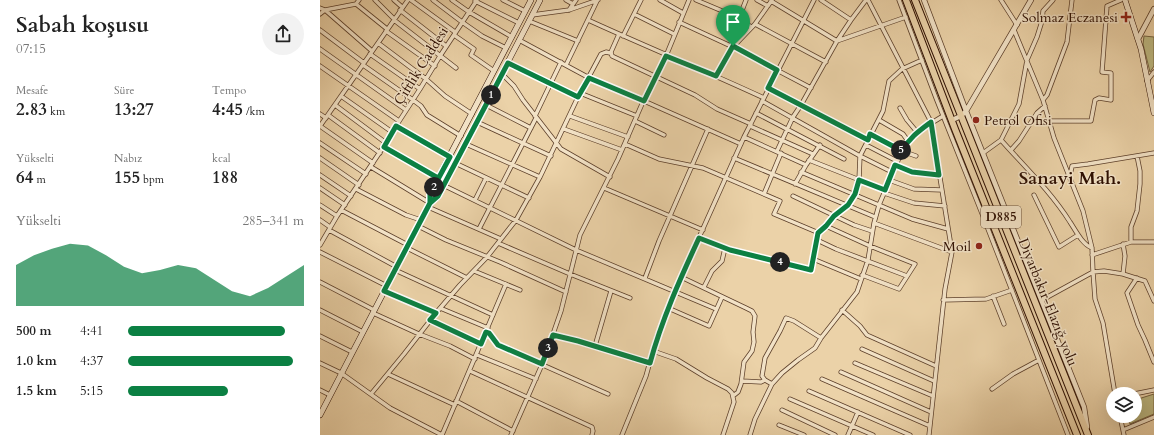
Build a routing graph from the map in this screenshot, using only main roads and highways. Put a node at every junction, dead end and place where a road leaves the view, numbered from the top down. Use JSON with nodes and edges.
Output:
{"nodes":[{"id":1,"x":540,"y":0,"type":"edge"},
{"id":2,"x":906,"y":0,"type":"edge"},
{"id":3,"x":914,"y":0,"type":"edge"},
{"id":4,"x":1125,"y":0,"type":"edge"},
{"id":5,"x":529,"y":1,"type":"edge"},
{"id":6,"x":1154,"y":113,"type":"edge"},
{"id":7,"x":429,"y":205,"type":"junction"},
{"id":8,"x":320,"y":415,"type":"edge"},
{"id":9,"x":1077,"y":435,"type":"edge"},
{"id":10,"x":1088,"y":435,"type":"edge"}],
"edges":[{"from":1,"to":7,"type":"main road"},
{"from":2,"to":9,"type":"highway","name":"Diyarbakır-Elazığ yolu","number":"D885"},
{"from":3,"to":10,"type":"highway","name":"Diyarbakır-Elazığ yolu","number":"D885"},
{"from":4,"to":6,"type":"main road"},
{"from":5,"to":7,"type":"main road"},
{"from":7,"to":8,"type":"main road"}]}
